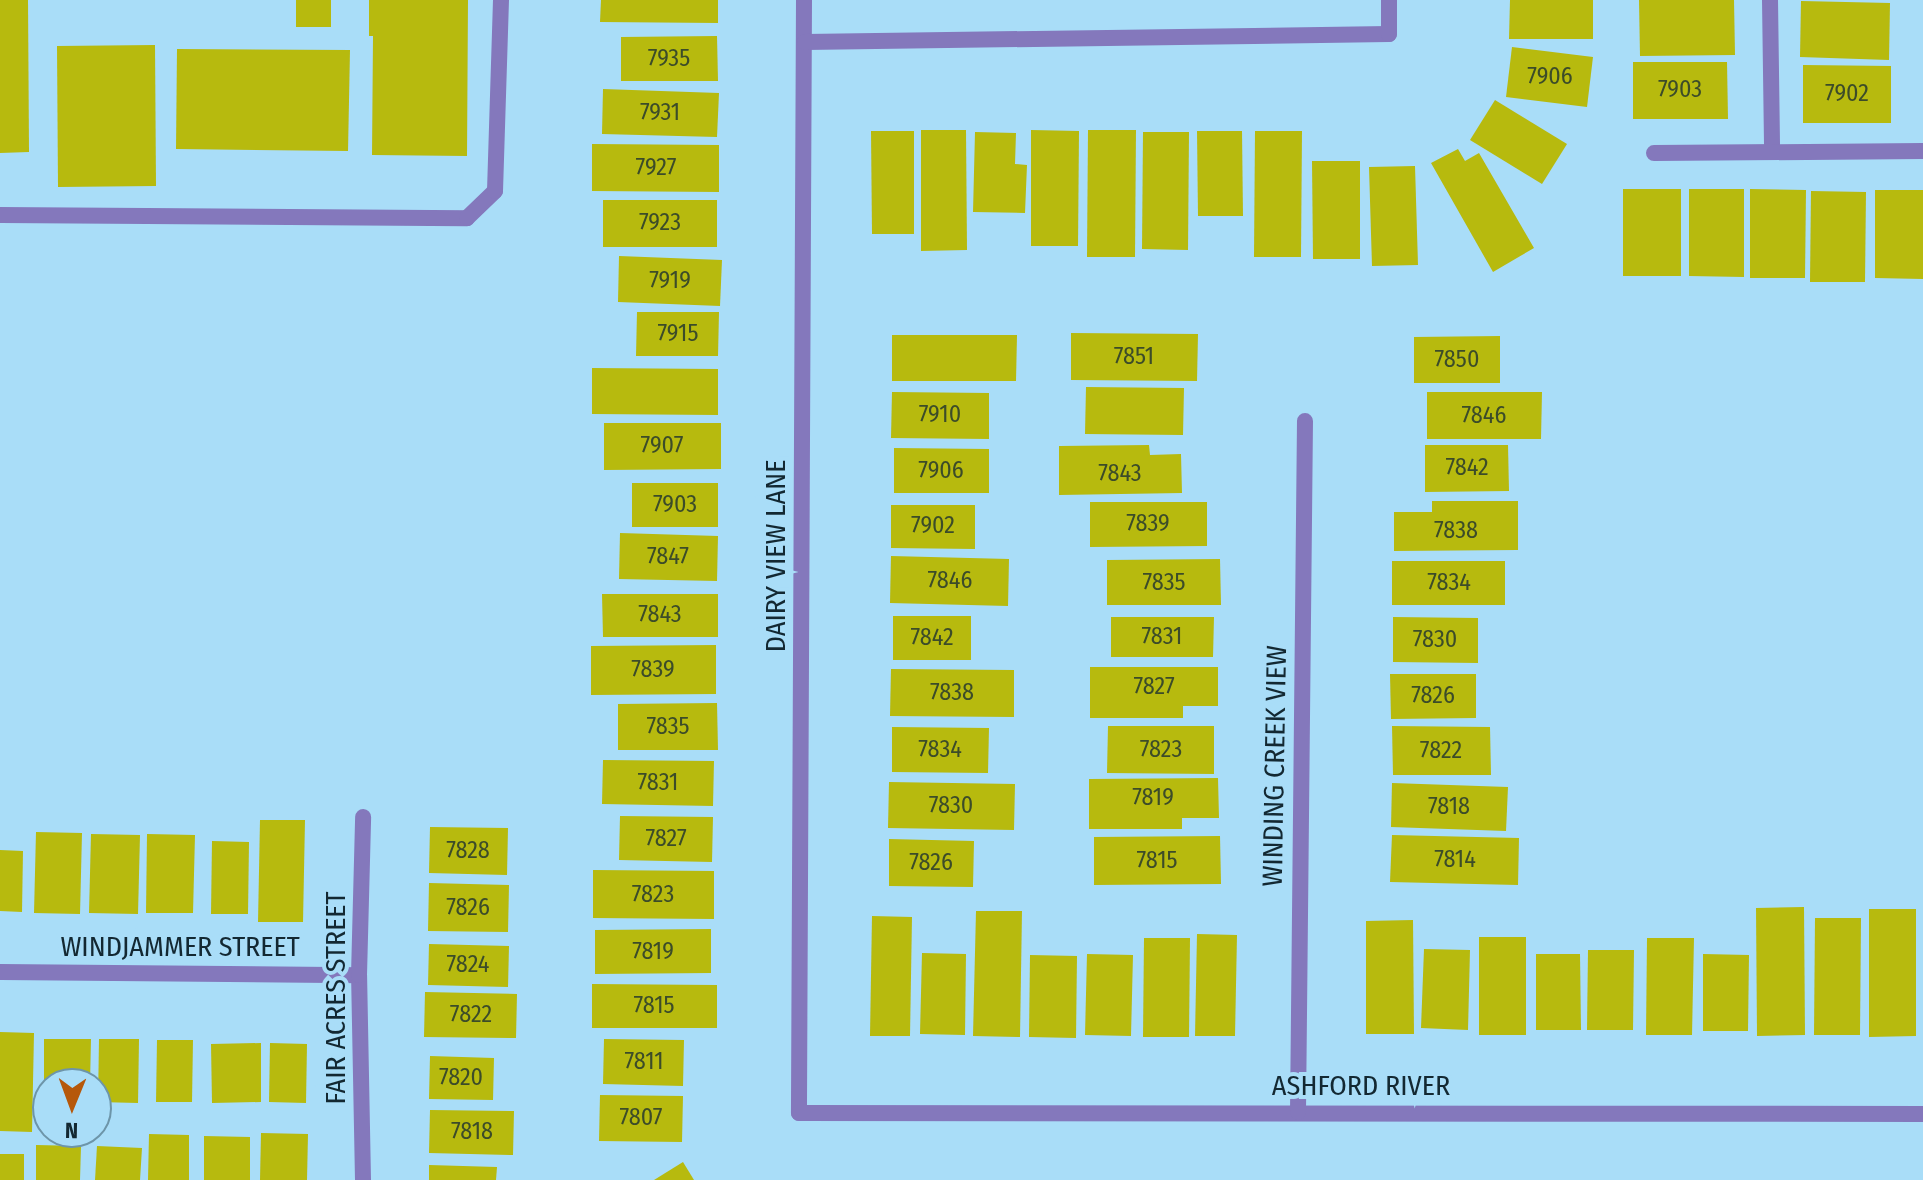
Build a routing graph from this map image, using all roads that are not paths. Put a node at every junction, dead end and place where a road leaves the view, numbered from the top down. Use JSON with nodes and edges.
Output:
{"nodes":[{"id":1,"x":501,"y":0,"type":"edge"},
{"id":2,"x":804,"y":0,"type":"edge"},
{"id":3,"x":1389,"y":0,"type":"edge"},
{"id":4,"x":1770,"y":0,"type":"edge"},
{"id":5,"x":805,"y":42,"type":"junction"},
{"id":6,"x":1923,"y":151,"type":"edge"},
{"id":7,"x":1772,"y":152,"type":"junction"},
{"id":8,"x":1654,"y":153,"type":"dead end"},
{"id":9,"x":0,"y":215,"type":"edge"},
{"id":10,"x":1305,"y":421,"type":"dead end"},
{"id":11,"x":363,"y":817,"type":"dead end"},
{"id":12,"x":0,"y":972,"type":"edge"},
{"id":13,"x":359,"y":975,"type":"junction"},
{"id":14,"x":1298,"y":1112,"type":"junction"},
{"id":15,"x":799,"y":1113,"type":"joint"},
{"id":16,"x":1923,"y":1114,"type":"edge"},
{"id":17,"x":363,"y":1180,"type":"edge"}],
"edges":[{"from":1,"to":9,"type":"street"},
{"from":2,"to":5,"type":"street","name":"DAIRY VIEW LANE"},
{"from":3,"to":5,"type":"street"},
{"from":4,"to":7,"type":"street"},
{"from":5,"to":15,"type":"street","name":"DAIRY VIEW LANE"},
{"from":6,"to":7,"type":"street"},
{"from":7,"to":8,"type":"street"},
{"from":10,"to":14,"type":"street","name":"WINDING CREEK VIEW"},
{"from":11,"to":13,"type":"street","name":"FAIR ACRES STREET"},
{"from":12,"to":13,"type":"street","name":"WINDJAMMER STREET"},
{"from":13,"to":17,"type":"street","name":"FAIR ACRES STREET"},
{"from":14,"to":15,"type":"street","name":"ASHFORD RIVER"},
{"from":14,"to":16,"type":"street","name":"ASHFORD RIVER"}]}
